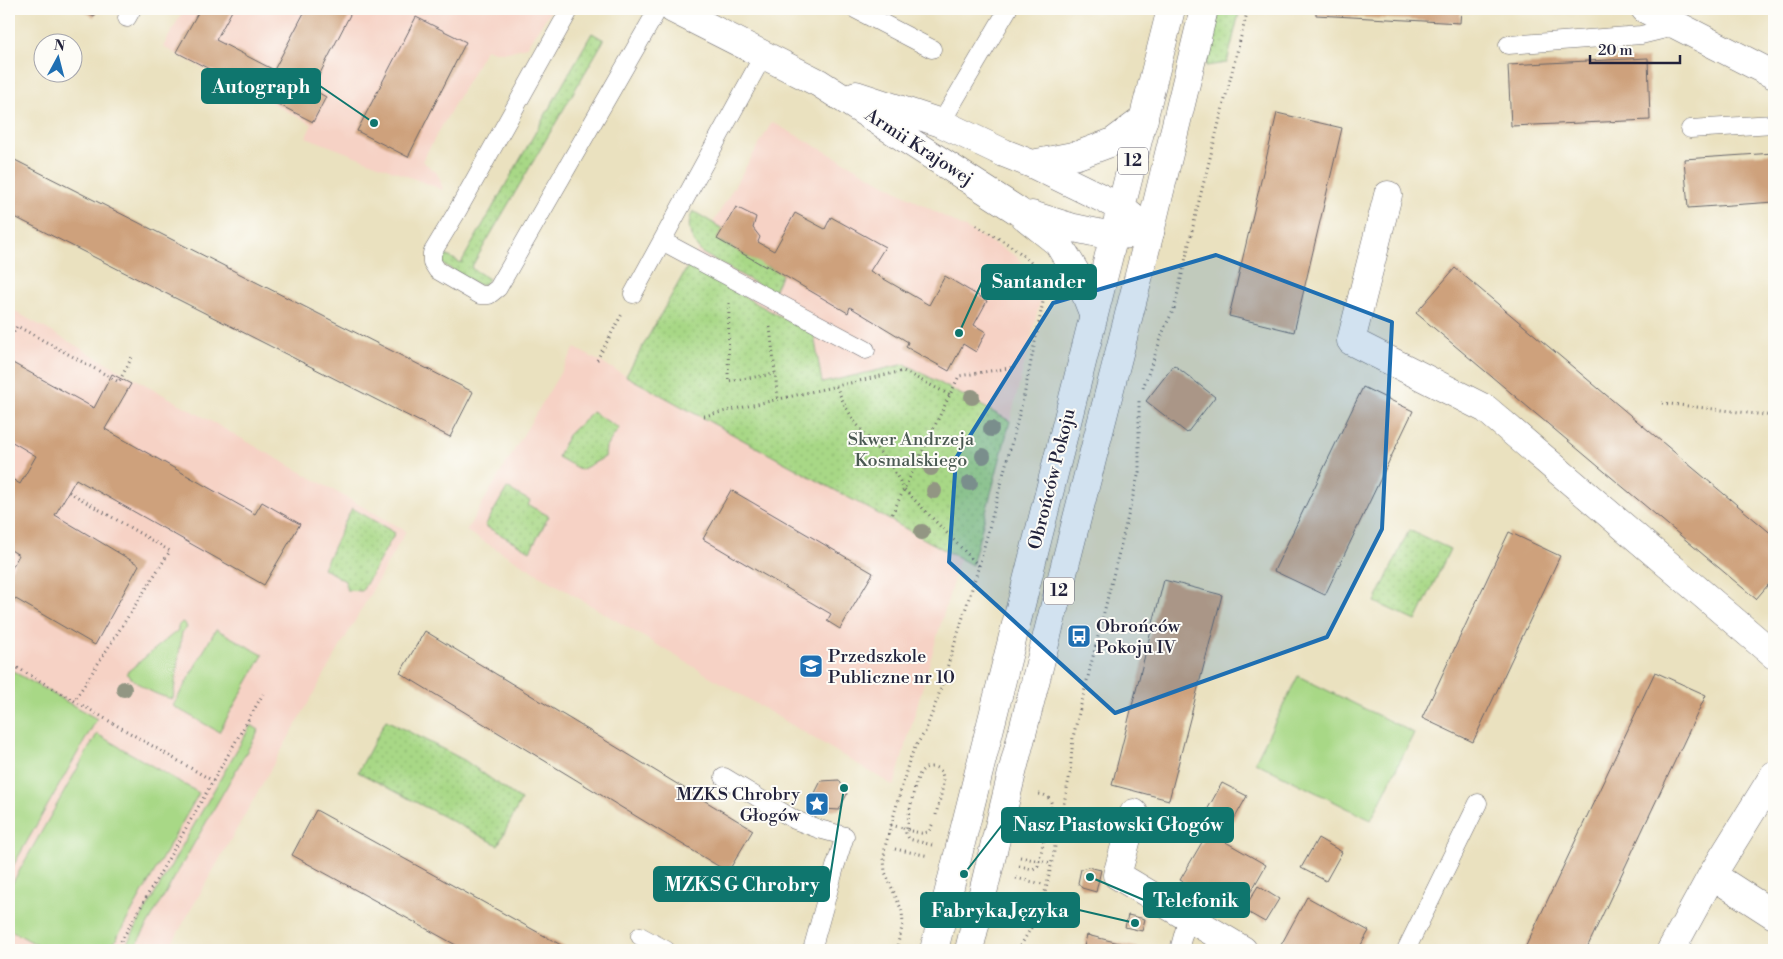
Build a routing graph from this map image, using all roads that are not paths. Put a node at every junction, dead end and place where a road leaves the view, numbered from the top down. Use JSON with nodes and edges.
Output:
{"nodes":[{"id":1,"x":570,"y":9,"type":"edge"},
{"id":2,"x":658,"y":9,"type":"edge"},
{"id":3,"x":673,"y":9,"type":"edge"},
{"id":4,"x":856,"y":9,"type":"edge"},
{"id":5,"x":1008,"y":9,"type":"edge"},
{"id":6,"x":1171,"y":9,"type":"edge"},
{"id":7,"x":1204,"y":9,"type":"edge"},
{"id":8,"x":1645,"y":9,"type":"edge"},
{"id":9,"x":1678,"y":26,"type":"junction"},
{"id":10,"x":1508,"y":45,"type":"dead end"},
{"id":11,"x":932,"y":49,"type":"dead end"},
{"id":12,"x":764,"y":54,"type":"junction"},
{"id":13,"x":1774,"y":76,"type":"edge"},
{"id":14,"x":819,"y":83,"type":"junction"},
{"id":15,"x":1144,"y":119,"type":"junction"},
{"id":16,"x":941,"y":123,"type":"junction"},
{"id":17,"x":1774,"y":124,"type":"edge"},
{"id":18,"x":1690,"y":129,"type":"dead end"},
{"id":19,"x":1032,"y":164,"type":"junction"},
{"id":20,"x":1388,"y":195,"type":"dead end"},
{"id":21,"x":1120,"y":208,"type":"junction"},
{"id":22,"x":1018,"y":211,"type":"junction"},
{"id":23,"x":1150,"y":232,"type":"junction"},
{"id":24,"x":1112,"y":236,"type":"junction"},
{"id":25,"x":662,"y":241,"type":"junction"},
{"id":26,"x":633,"y":294,"type":"road end"},
{"id":27,"x":1093,"y":313,"type":"junction"},
{"id":28,"x":866,"y":350,"type":"dead end"},
{"id":29,"x":1774,"y":655,"type":"edge"},
{"id":30,"x":1774,"y":775,"type":"edge"},
{"id":31,"x":724,"y":777,"type":"dead end"},
{"id":32,"x":1478,"y":804,"type":"dead end"},
{"id":33,"x":1134,"y":813,"type":"dead end"},
{"id":34,"x":1712,"y":875,"type":"junction"},
{"id":35,"x":1774,"y":915,"type":"edge"},
{"id":36,"x":1188,"y":917,"type":"junction"},
{"id":37,"x":640,"y":936,"type":"dead end"},
{"id":38,"x":666,"y":950,"type":"edge"},
{"id":39,"x":812,"y":950,"type":"edge"},
{"id":40,"x":934,"y":950,"type":"edge"},
{"id":41,"x":969,"y":950,"type":"edge"},
{"id":42,"x":1179,"y":950,"type":"edge"},
{"id":43,"x":1242,"y":950,"type":"edge"},
{"id":44,"x":1406,"y":950,"type":"edge"},
{"id":45,"x":1671,"y":950,"type":"edge"}],
"edges":[{"from":1,"to":2,"type":"lane"},
{"from":3,"to":12,"type":"street","name":"Armii Krajowej"},
{"from":4,"to":11,"type":"lane"},
{"from":5,"to":16,"type":"lane"},
{"from":6,"to":15,"type":"street","name":"Obrońców Pokoju","number":"12"},
{"from":7,"to":23,"type":"street","name":"Obrońców Pokoju","number":"12"},
{"from":8,"to":9,"type":"street"},
{"from":9,"to":10,"type":"lane"},
{"from":9,"to":13,"type":"street"},
{"from":12,"to":14,"type":"street","name":"Armii Krajowej"},
{"from":12,"to":25,"type":"lane"},
{"from":14,"to":16,"type":"street","name":"Armii Krajowej"},
{"from":14,"to":22,"type":"street","name":"Armii Krajowej"},
{"from":15,"to":19,"type":"street"},
{"from":15,"to":21,"type":"street","name":"Obrońców Pokoju","number":"12"},
{"from":16,"to":19,"type":"street","name":"Armii Krajowej"},
{"from":17,"to":18,"type":"lane"},
{"from":19,"to":21,"type":"street","name":"Armii Krajowej"},
{"from":20,"to":29,"type":"street"},
{"from":21,"to":23,"type":"street","name":"Armii Krajowej"},
{"from":21,"to":24,"type":"street","name":"Obrońców Pokoju","number":"12"},
{"from":22,"to":24,"type":"street","name":"Armii Krajowej"},
{"from":22,"to":27,"type":"street","name":"Armii Krajowej"},
{"from":23,"to":24,"type":"street","name":"Armii Krajowej"},
{"from":23,"to":41,"type":"street","name":"Obrońców Pokoju","number":"12"},
{"from":24,"to":27,"type":"street","name":"Obrońców Pokoju","number":"12"},
{"from":25,"to":26,"type":"lane"},
{"from":25,"to":28,"type":"lane"},
{"from":27,"to":40,"type":"street","name":"Obrońców Pokoju","number":"12"},
{"from":30,"to":34,"type":"street"},
{"from":31,"to":39,"type":"lane"},
{"from":32,"to":44,"type":"lane"},
{"from":33,"to":36,"type":"street"},
{"from":34,"to":35,"type":"street"},
{"from":34,"to":45,"type":"street"},
{"from":36,"to":42,"type":"lane"},
{"from":36,"to":43,"type":"street"},
{"from":37,"to":38,"type":"lane"}]}
